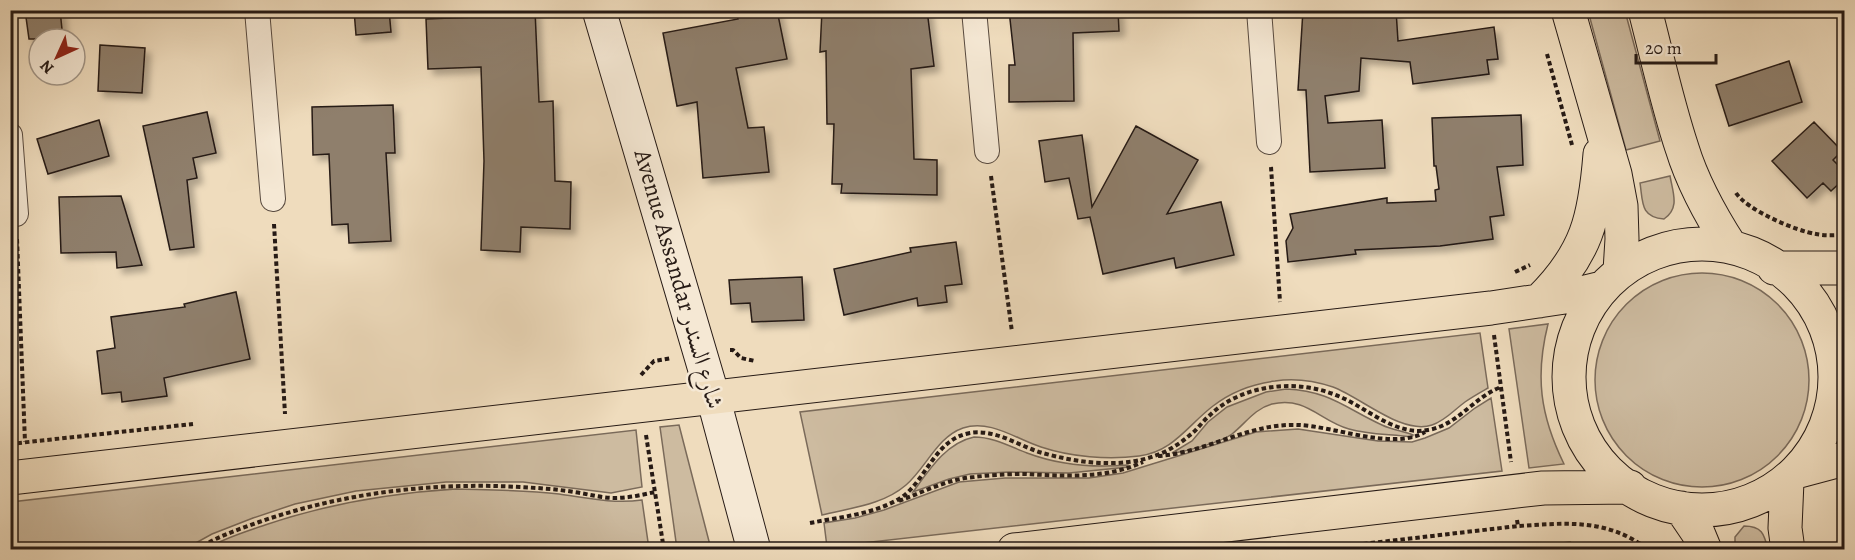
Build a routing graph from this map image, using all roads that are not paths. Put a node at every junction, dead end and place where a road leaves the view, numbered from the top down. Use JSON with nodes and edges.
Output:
{"nodes":[{"id":1,"x":257,"y":10,"type":"edge"},
{"id":2,"x":599,"y":10,"type":"edge"},
{"id":3,"x":974,"y":10,"type":"edge"},
{"id":4,"x":1259,"y":10,"type":"edge"},
{"id":5,"x":1568,"y":10,"type":"edge"},
{"id":6,"x":1645,"y":10,"type":"edge"},
{"id":7,"x":1603,"y":131,"type":"junction"},
{"id":8,"x":10,"y":135,"type":"edge"},
{"id":9,"x":1269,"y":142,"type":"road end"},
{"id":10,"x":987,"y":151,"type":"road end"},
{"id":11,"x":273,"y":199,"type":"road end"},
{"id":12,"x":16,"y":214,"type":"road end"},
{"id":13,"x":1731,"y":247,"type":"junction"},
{"id":14,"x":1774,"y":268,"type":"junction"},
{"id":15,"x":1845,"y":268,"type":"edge"},
{"id":16,"x":1611,"y":279,"type":"junction"},
{"id":17,"x":1539,"y":301,"type":"junction"},
{"id":18,"x":713,"y":397,"type":"junction"},
{"id":19,"x":1845,"y":459,"type":"edge"},
{"id":20,"x":1793,"y":476,"type":"junction"},
{"id":21,"x":10,"y":478,"type":"edge"},
{"id":22,"x":1630,"y":487,"type":"junction"},
{"id":23,"x":1681,"y":508,"type":"junction"},
{"id":24,"x":754,"y":549,"type":"edge"},
{"id":25,"x":1014,"y":549,"type":"edge"},
{"id":26,"x":1705,"y":549,"type":"edge"},
{"id":27,"x":1788,"y":549,"type":"edge"}],
"edges":[{"from":1,"to":11,"type":"street"},
{"from":2,"to":18,"type":"street","name":"Avenue Assandar شارع السندر"},
{"from":3,"to":10,"type":"street"},
{"from":4,"to":9,"type":"street"},
{"from":5,"to":7,"type":"main road"},
{"from":6,"to":13,"type":"main road"},
{"from":7,"to":16,"type":"main road"},
{"from":7,"to":17,"type":"main road"},
{"from":8,"to":12,"type":"street"},
{"from":13,"to":14,"type":"main road"},
{"from":13,"to":16,"type":"main road"},
{"from":14,"to":15,"type":"main road"},
{"from":14,"to":20,"type":"main road"},
{"from":16,"to":17,"type":"main road"},
{"from":16,"to":22,"type":"main road"},
{"from":17,"to":18,"type":"main road"},
{"from":18,"to":21,"type":"main road"},
{"from":18,"to":24,"type":"street","name":"Avenue Assandar شارع السندر"},
{"from":19,"to":20,"type":"main road"},
{"from":20,"to":23,"type":"main road"},
{"from":20,"to":27,"type":"main road"},
{"from":22,"to":23,"type":"main road"},
{"from":22,"to":25,"type":"main road"},
{"from":23,"to":26,"type":"main road"}]}
